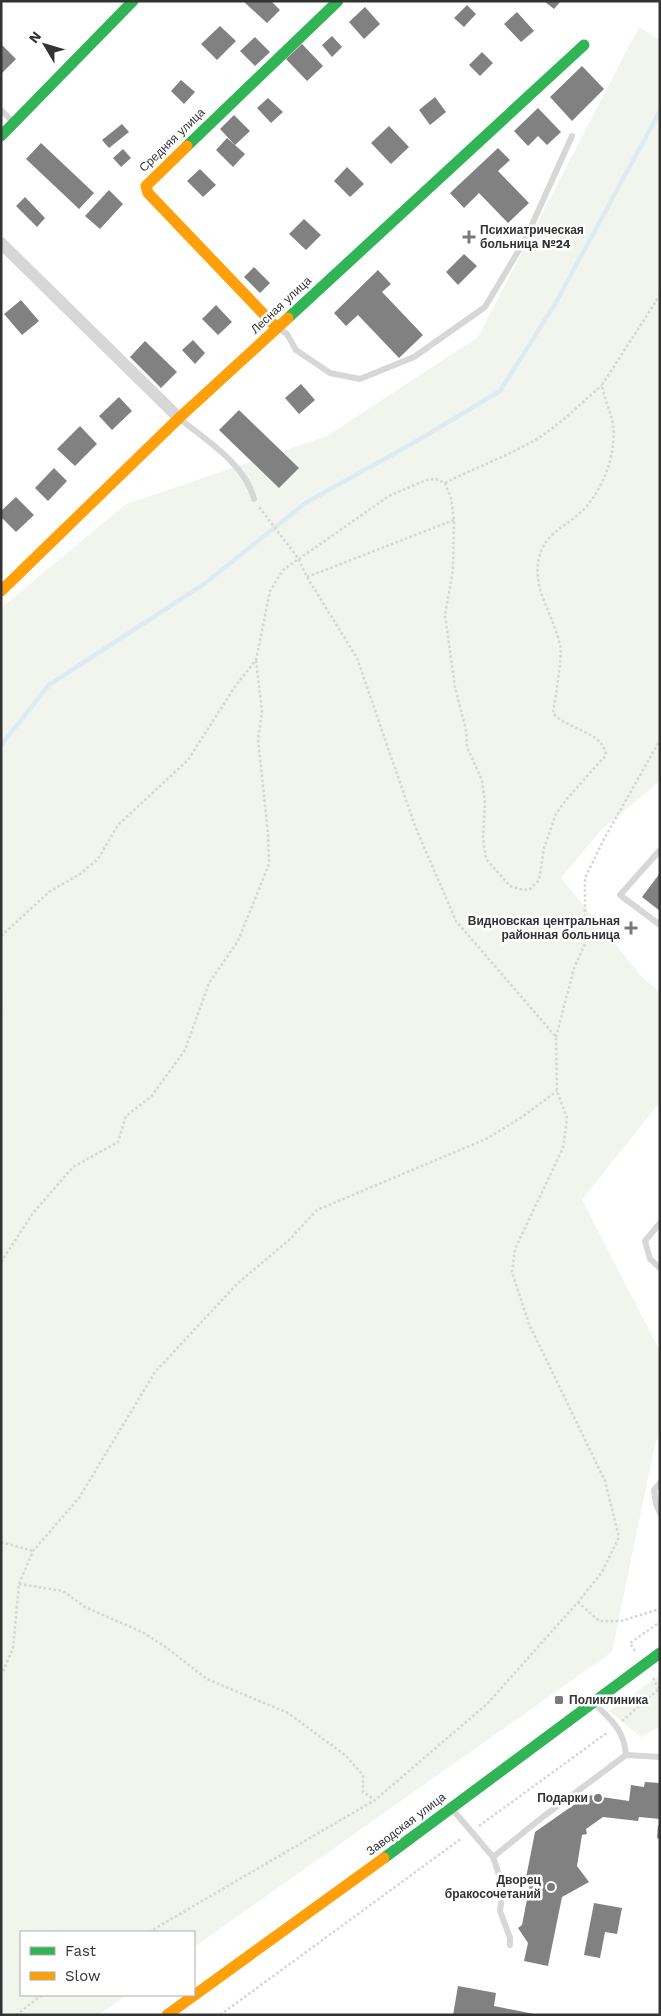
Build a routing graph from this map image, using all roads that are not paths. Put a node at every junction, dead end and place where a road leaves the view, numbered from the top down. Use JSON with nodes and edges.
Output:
{"nodes":[{"id":1,"x":134,"y":1,"type":"edge"},
{"id":2,"x":338,"y":1,"type":"edge"},
{"id":3,"x":584,"y":45,"type":"dead end"},
{"id":4,"x":1,"y":110,"type":"edge"},
{"id":5,"x":14,"y":123,"type":"junction"},
{"id":6,"x":1,"y":136,"type":"edge"},
{"id":7,"x":572,"y":136,"type":"dead end"},
{"id":8,"x":1,"y":243,"type":"edge"},
{"id":9,"x":277,"y":328,"type":"junction"},
{"id":10,"x":179,"y":418,"type":"junction"},
{"id":11,"x":254,"y":499,"type":"dead end"},
{"id":12,"x":1,"y":591,"type":"edge"},
{"id":13,"x":660,"y":850,"type":"edge"},
{"id":14,"x":660,"y":925,"type":"edge"},
{"id":15,"x":660,"y":1222,"type":"edge"},
{"id":16,"x":660,"y":1268,"type":"edge"},
{"id":17,"x":660,"y":1483,"type":"edge"},
{"id":18,"x":660,"y":1513,"type":"edge"},
{"id":19,"x":660,"y":1653,"type":"edge"},
{"id":20,"x":593,"y":1702,"type":"junction"},
{"id":21,"x":626,"y":1755,"type":"junction"},
{"id":22,"x":660,"y":1757,"type":"edge"},
{"id":23,"x":451,"y":1808,"type":"junction"},
{"id":24,"x":494,"y":1857,"type":"junction"},
{"id":25,"x":510,"y":1945,"type":"dead end"},
{"id":26,"x":195,"y":1995,"type":"edge"},
{"id":27,"x":193,"y":1996,"type":"edge"},
{"id":28,"x":167,"y":2015,"type":"edge"}],
"edges":[{"from":1,"to":5,"type":"street"},
{"from":2,"to":9,"type":"street","name":"Средняя улица"},
{"from":3,"to":9,"type":"street","name":"Лесная улица"},
{"from":4,"to":5,"type":"lane"},
{"from":5,"to":6,"type":"street"},
{"from":7,"to":9,"type":"lane"},
{"from":8,"to":10,"type":"street"},
{"from":9,"to":10,"type":"street","name":"Лесная улица"},
{"from":10,"to":11,"type":"lane"},
{"from":10,"to":12,"type":"street","name":"Лесная улица"},
{"from":13,"to":14,"type":"lane"},
{"from":15,"to":16,"type":"lane"},
{"from":17,"to":18,"type":"lane"},
{"from":19,"to":20,"type":"street","name":"Заводская улица"},
{"from":20,"to":21,"type":"lane"},
{"from":20,"to":23,"type":"street","name":"Заводская улица"},
{"from":21,"to":22,"type":"lane"},
{"from":21,"to":24,"type":"lane"},
{"from":23,"to":24,"type":"lane"},
{"from":23,"to":26,"type":"street","name":"Заводская улица"},
{"from":24,"to":25,"type":"lane"},
{"from":27,"to":28,"type":"street","name":"Заводская улица"}]}
